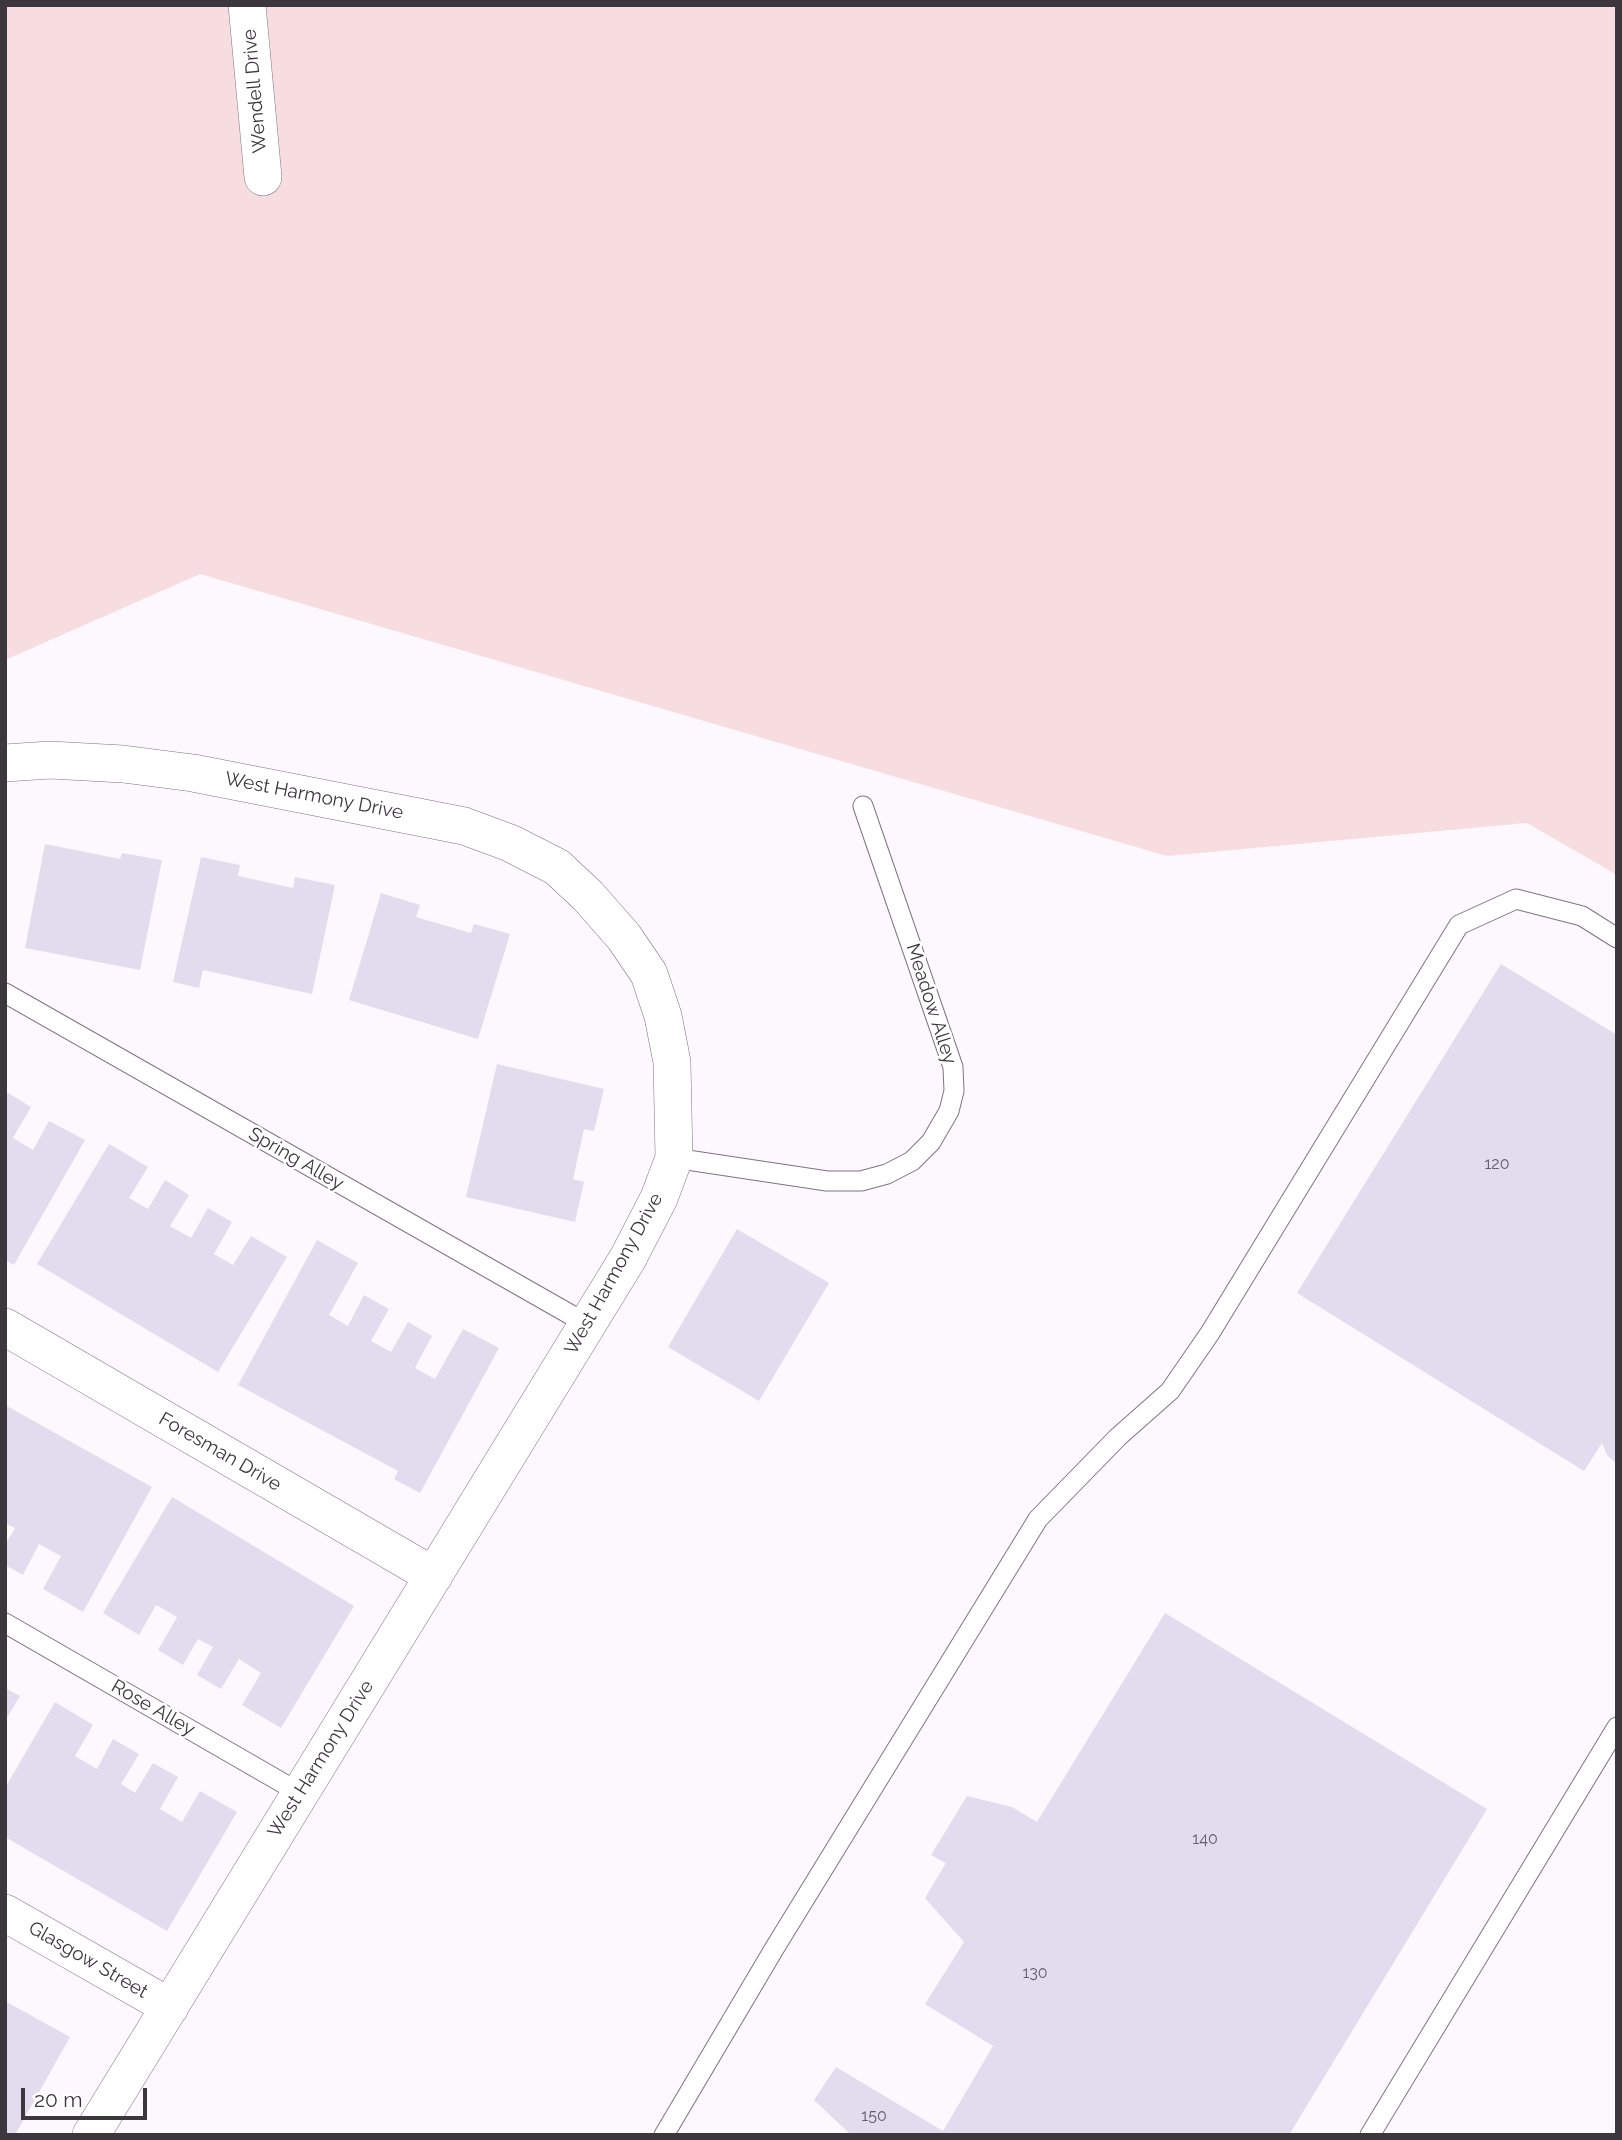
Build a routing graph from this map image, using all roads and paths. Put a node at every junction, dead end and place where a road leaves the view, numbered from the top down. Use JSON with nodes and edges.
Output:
{"nodes":[{"id":1,"x":247,"y":5,"type":"edge"},
{"id":2,"x":263,"y":177,"type":"dead end"},
{"id":3,"x":5,"y":763,"type":"edge"},
{"id":4,"x":863,"y":806,"type":"dead end"},
{"id":5,"x":1617,"y":938,"type":"edge"},
{"id":6,"x":5,"y":993,"type":"edge"},
{"id":7,"x":674,"y":1158,"type":"junction"},
{"id":8,"x":587,"y":1324,"type":"junction"},
{"id":9,"x":5,"y":1327,"type":"edge"},
{"id":10,"x":434,"y":1576,"type":"junction"},
{"id":11,"x":5,"y":1623,"type":"edge"},
{"id":12,"x":1617,"y":1727,"type":"edge"},
{"id":13,"x":300,"y":1793,"type":"junction"},
{"id":14,"x":5,"y":1913,"type":"edge"},
{"id":15,"x":170,"y":2007,"type":"junction"},
{"id":16,"x":91,"y":2135,"type":"edge"},
{"id":17,"x":664,"y":2135,"type":"edge"},
{"id":18,"x":1370,"y":2135,"type":"edge"}],
"edges":[{"from":1,"to":2,"type":"street","name":"Wendell Drive"},
{"from":3,"to":7,"type":"street","name":"West Harmony Drive"},
{"from":4,"to":7,"type":"lane","name":"Meadow Alley"},
{"from":5,"to":17,"type":"lane"},
{"from":6,"to":8,"type":"lane","name":"Spring Alley"},
{"from":7,"to":8,"type":"street","name":"West Harmony Drive"},
{"from":8,"to":10,"type":"street","name":"West Harmony Drive"},
{"from":9,"to":10,"type":"street","name":"Foresman Drive"},
{"from":10,"to":13,"type":"street","name":"West Harmony Drive"},
{"from":11,"to":13,"type":"lane","name":"Rose Alley"},
{"from":12,"to":18,"type":"lane"},
{"from":13,"to":15,"type":"street","name":"West Harmony Drive"},
{"from":14,"to":15,"type":"street","name":"Glasgow Street"},
{"from":15,"to":16,"type":"street","name":"West Harmony Drive"}]}
